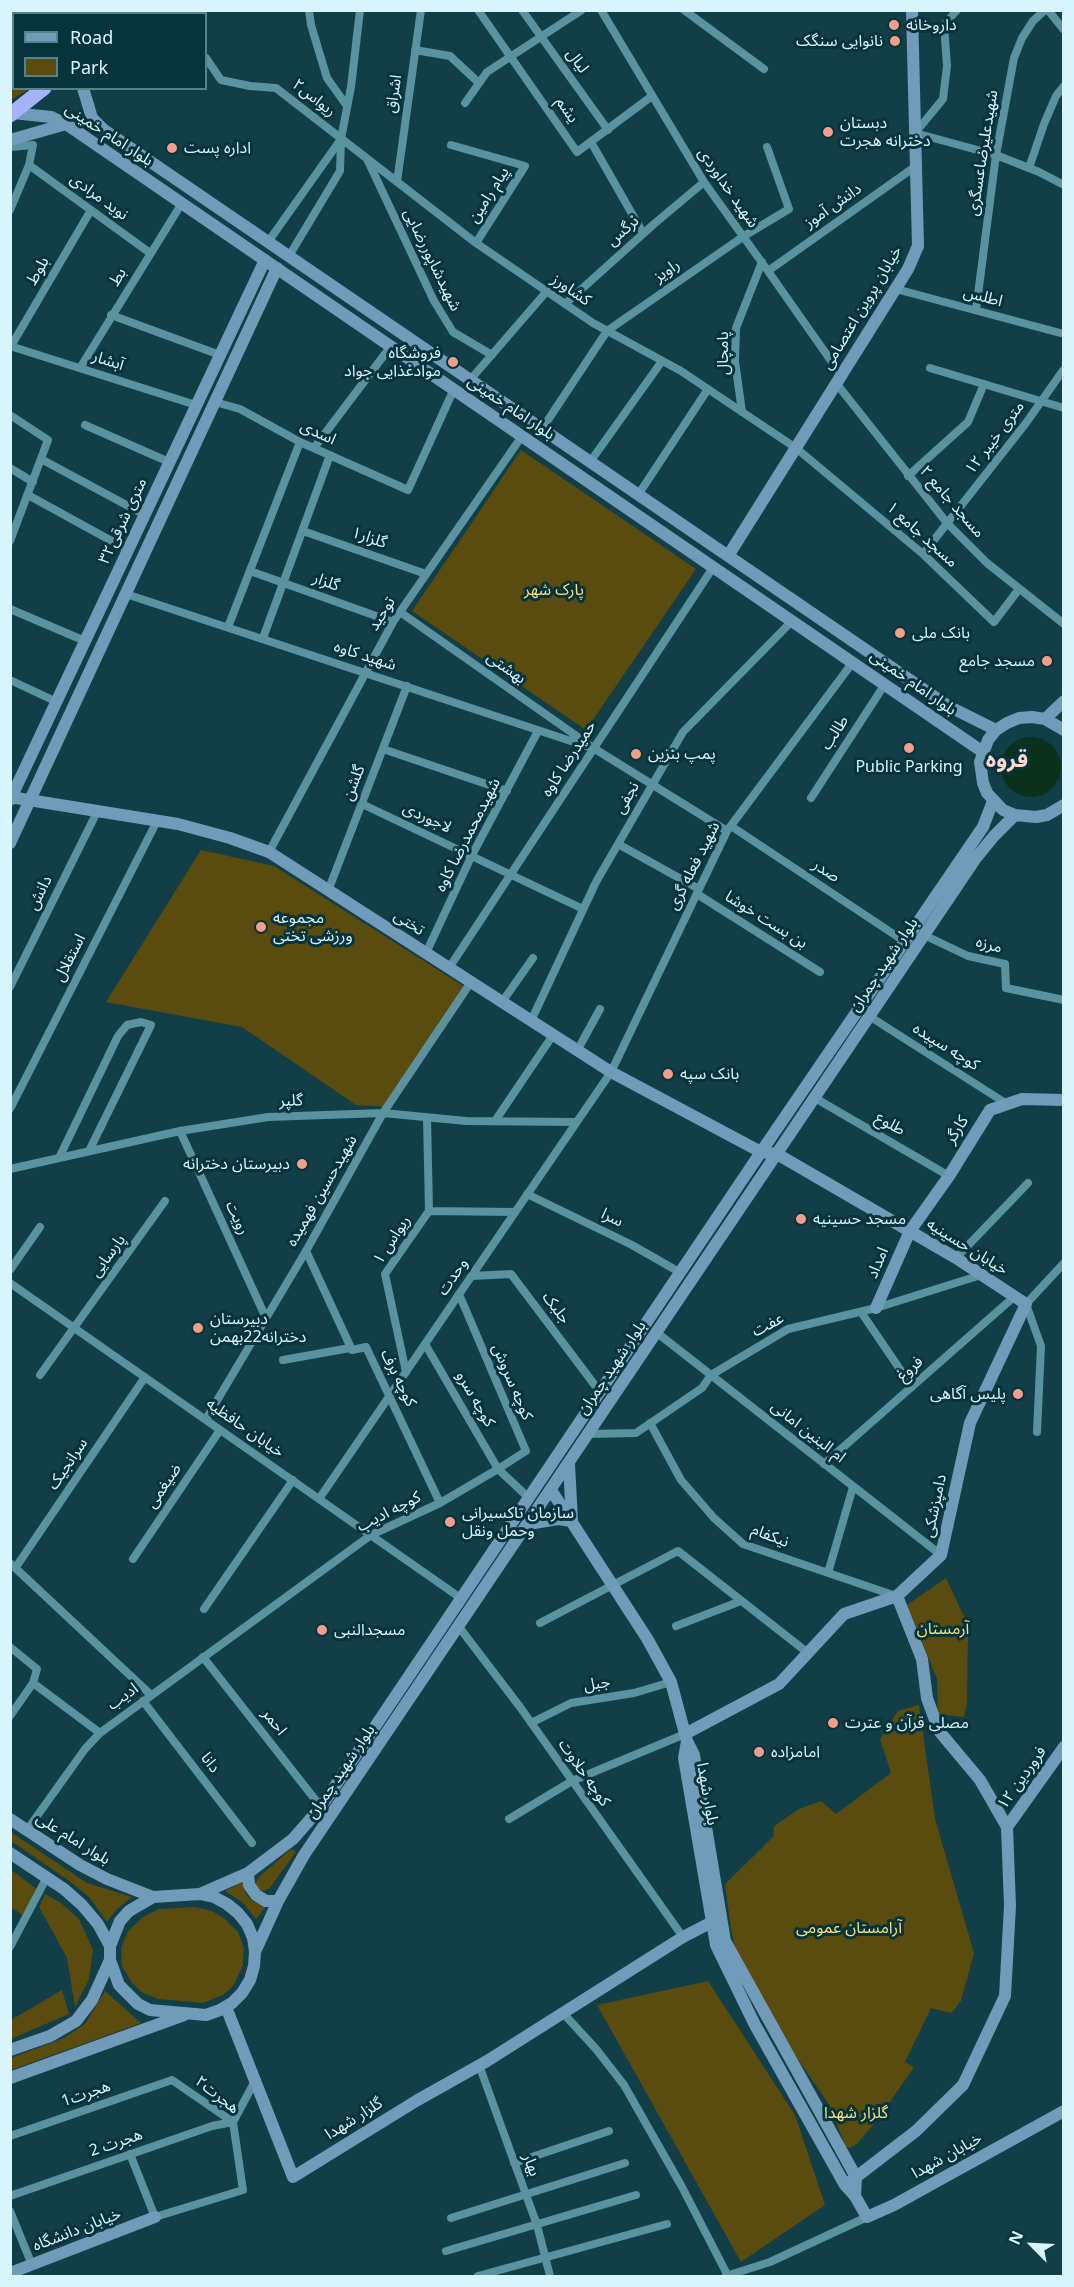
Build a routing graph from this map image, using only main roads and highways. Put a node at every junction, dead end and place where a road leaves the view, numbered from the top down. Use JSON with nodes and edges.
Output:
{"nodes":[{"id":1,"x":912,"y":10,"type":"edge"},
{"id":2,"x":42,"y":90,"type":"edge"},
{"id":3,"x":83,"y":90,"type":"edge"},
{"id":4,"x":12,"y":114,"type":"edge"},
{"id":5,"x":66,"y":124,"type":"junction"},
{"id":6,"x":10,"y":140,"type":"edge"},
{"id":7,"x":169,"y":174,"type":"junction"},
{"id":8,"x":159,"y":188,"type":"junction"},
{"id":9,"x":265,"y":260,"type":"junction"},
{"id":10,"x":277,"y":268,"type":"junction"},
{"id":11,"x":215,"y":402,"type":"junction"},
{"id":12,"x":196,"y":405,"type":"junction"},
{"id":13,"x":728,"y":556,"type":"junction"},
{"id":14,"x":880,"y":660,"type":"junction"},
{"id":15,"x":871,"y":674,"type":"junction"},
{"id":16,"x":1064,"y":701,"type":"edge"},
{"id":17,"x":1045,"y":719,"type":"junction"},
{"id":18,"x":996,"y":730,"type":"junction"},
{"id":19,"x":1064,"y":730,"type":"edge"},
{"id":20,"x":983,"y":752,"type":"junction"},
{"id":21,"x":11,"y":798,"type":"edge"},
{"id":22,"x":30,"y":800,"type":"junction"},
{"id":23,"x":993,"y":801,"type":"junction"},
{"id":24,"x":1064,"y":805,"type":"edge"},
{"id":25,"x":1015,"y":815,"type":"junction"},
{"id":26,"x":10,"y":843,"type":"edge"},
{"id":27,"x":1064,"y":1100,"type":"edge"},
{"id":28,"x":761,"y":1152,"type":"junction"},
{"id":29,"x":777,"y":1154,"type":"junction"},
{"id":30,"x":910,"y":1231,"type":"junction"},
{"id":31,"x":1020,"y":1300,"type":"joint"},
{"id":32,"x":876,"y":1308,"type":"road end"},
{"id":33,"x":646,"y":1323,"type":"junction"},
{"id":34,"x":656,"y":1332,"type":"junction"},
{"id":35,"x":569,"y":1463,"type":"junction"},
{"id":36,"x":551,"y":1490,"type":"junction"},
{"id":37,"x":572,"y":1521,"type":"junction"},
{"id":38,"x":528,"y":1524,"type":"junction"},
{"id":39,"x":897,"y":1596,"type":"junction"},
{"id":40,"x":686,"y":1738,"type":"junction"},
{"id":41,"x":1064,"y":1747,"type":"edge"},
{"id":42,"x":10,"y":1819,"type":"edge"},
{"id":43,"x":1007,"y":1827,"type":"junction"},
{"id":44,"x":10,"y":1853,"type":"edge"},
{"id":45,"x":248,"y":1873,"type":"junction"},
{"id":46,"x":200,"y":1894,"type":"junction"},
{"id":47,"x":153,"y":1898,"type":"junction"},
{"id":48,"x":278,"y":1901,"type":"junction"},
{"id":49,"x":712,"y":1922,"type":"junction"},
{"id":50,"x":110,"y":1946,"type":"junction"},
{"id":51,"x":255,"y":1952,"type":"junction"},
{"id":52,"x":110,"y":1960,"type":"junction"},
{"id":53,"x":226,"y":2007,"type":"junction"},
{"id":54,"x":188,"y":2013,"type":"junction"},
{"id":55,"x":10,"y":2050,"type":"edge"},
{"id":56,"x":10,"y":2078,"type":"edge"},
{"id":57,"x":1064,"y":2111,"type":"edge"},
{"id":58,"x":856,"y":2177,"type":"junction"},
{"id":59,"x":845,"y":2185,"type":"junction"},
{"id":60,"x":855,"y":2196,"type":"junction"},
{"id":61,"x":155,"y":2217,"type":"road end"},
{"id":62,"x":10,"y":2273,"type":"edge"}],
"edges":[{"from":1,"to":13,"type":"main road","name":"خیابان پروین اعتصامی"},
{"from":2,"to":4,"type":"highway"},
{"from":3,"to":7,"type":"main road","name":"بلوار امام خمینی"},
{"from":4,"to":5,"type":"main road","name":"بلوار امام خمینی"},
{"from":5,"to":6,"type":"main road"},
{"from":5,"to":8,"type":"main road","name":"بلوار امام خمینی"},
{"from":7,"to":8,"type":"main road"},
{"from":7,"to":13,"type":"main road","name":"بلوار امام خمینی"},
{"from":8,"to":9,"type":"main road","name":"بلوار امام خمینی"},
{"from":9,"to":10,"type":"main road","name":"بلوار امام خمینی"},
{"from":9,"to":12,"type":"main road","name":"متری شرقی۳۲"},
{"from":10,"to":11,"type":"main road","name":"متری شرقی۳۲"},
{"from":10,"to":15,"type":"main road","name":"بلوار امام خمینی"},
{"from":11,"to":12,"type":"main road"},
{"from":11,"to":22,"type":"main road","name":"متری شرقی۳۲"},
{"from":12,"to":21,"type":"main road","name":"متری شرقی۳۲"},
{"from":13,"to":14,"type":"main road","name":"بلوار امام خمینی"},
{"from":14,"to":15,"type":"main road"},
{"from":14,"to":18,"type":"main road","name":"بلوار امام خمینی"},
{"from":15,"to":20,"type":"main road","name":"بلوار امام خمینی"},
{"from":16,"to":17,"type":"main road"},
{"from":17,"to":18,"type":"main road"},
{"from":17,"to":19,"type":"main road"},
{"from":18,"to":20,"type":"main road"},
{"from":20,"to":23,"type":"main road"},
{"from":21,"to":22,"type":"main road","name":"تختی"},
{"from":22,"to":26,"type":"main road","name":"متری شرقی۳۲"},
{"from":22,"to":28,"type":"main road","name":"تختی"},
{"from":23,"to":25,"type":"main road"},
{"from":23,"to":28,"type":"main road","name":"بلوار شهید چمران"},
{"from":24,"to":25,"type":"main road"},
{"from":25,"to":29,"type":"main road","name":"بلوار شهید چمران"},
{"from":27,"to":30,"type":"main road","name":"کارگر"},
{"from":28,"to":29,"type":"main road"},
{"from":28,"to":33,"type":"main road","name":"بلوار شهید چمران"},
{"from":29,"to":30,"type":"main road","name":"خیابان حسینیه"},
{"from":29,"to":34,"type":"main road","name":"بلوار شهید چمران"},
{"from":30,"to":31,"type":"main road","name":"خیابان حسینیه"},
{"from":30,"to":32,"type":"main road","name":"امداد"},
{"from":31,"to":39,"type":"main road","name":"دامپزشکی"},
{"from":33,"to":34,"type":"main road"},
{"from":33,"to":45,"type":"main road","name":"بلوار شهید چمران"},
{"from":34,"to":35,"type":"main road","name":"بلوار شهید چمران"},
{"from":35,"to":36,"type":"main road","name":"بلوار شهید چمران"},
{"from":35,"to":37,"type":"main road"},
{"from":36,"to":37,"type":"main road"},
{"from":36,"to":38,"type":"main road","name":"بلوار شهید چمران"},
{"from":37,"to":38,"type":"main road"},
{"from":37,"to":40,"type":"main road"},
{"from":38,"to":48,"type":"main road","name":"بلوار شهید چمران"},
{"from":39,"to":40,"type":"main road","name":"دامپزشکی"},
{"from":39,"to":43,"type":"main road"},
{"from":40,"to":49,"type":"main road","name":"بلوار شهدا"},
{"from":40,"to":58,"type":"main road","name":"بلوار شهدا"},
{"from":41,"to":43,"type":"main road","name":"۱۲ فروردین"},
{"from":42,"to":47,"type":"main road","name":"بلوار امام علی"},
{"from":43,"to":58,"type":"main road"},
{"from":44,"to":50,"type":"main road"},
{"from":45,"to":46,"type":"main road","name":"بلوار شهید چمران"},
{"from":45,"to":48,"type":"main road"},
{"from":46,"to":47,"type":"main road"},
{"from":46,"to":51,"type":"main road"},
{"from":47,"to":50,"type":"main road"},
{"from":48,"to":51,"type":"main road","name":"بلوار شهید چمران"},
{"from":49,"to":53,"type":"main road","name":"گلزار شهدا"},
{"from":49,"to":59,"type":"main road","name":"بلوار شهدا"},
{"from":50,"to":52,"type":"main road"},
{"from":51,"to":53,"type":"main road"},
{"from":52,"to":54,"type":"main road"},
{"from":52,"to":55,"type":"main road"},
{"from":53,"to":54,"type":"main road"},
{"from":54,"to":56,"type":"main road"},
{"from":57,"to":60,"type":"main road","name":"خیابان شهدا"},
{"from":58,"to":59,"type":"main road"},
{"from":58,"to":60,"type":"main road"},
{"from":59,"to":60,"type":"main road"},
{"from":61,"to":62,"type":"main road","name":"خیابان دانشگاه"}]}
